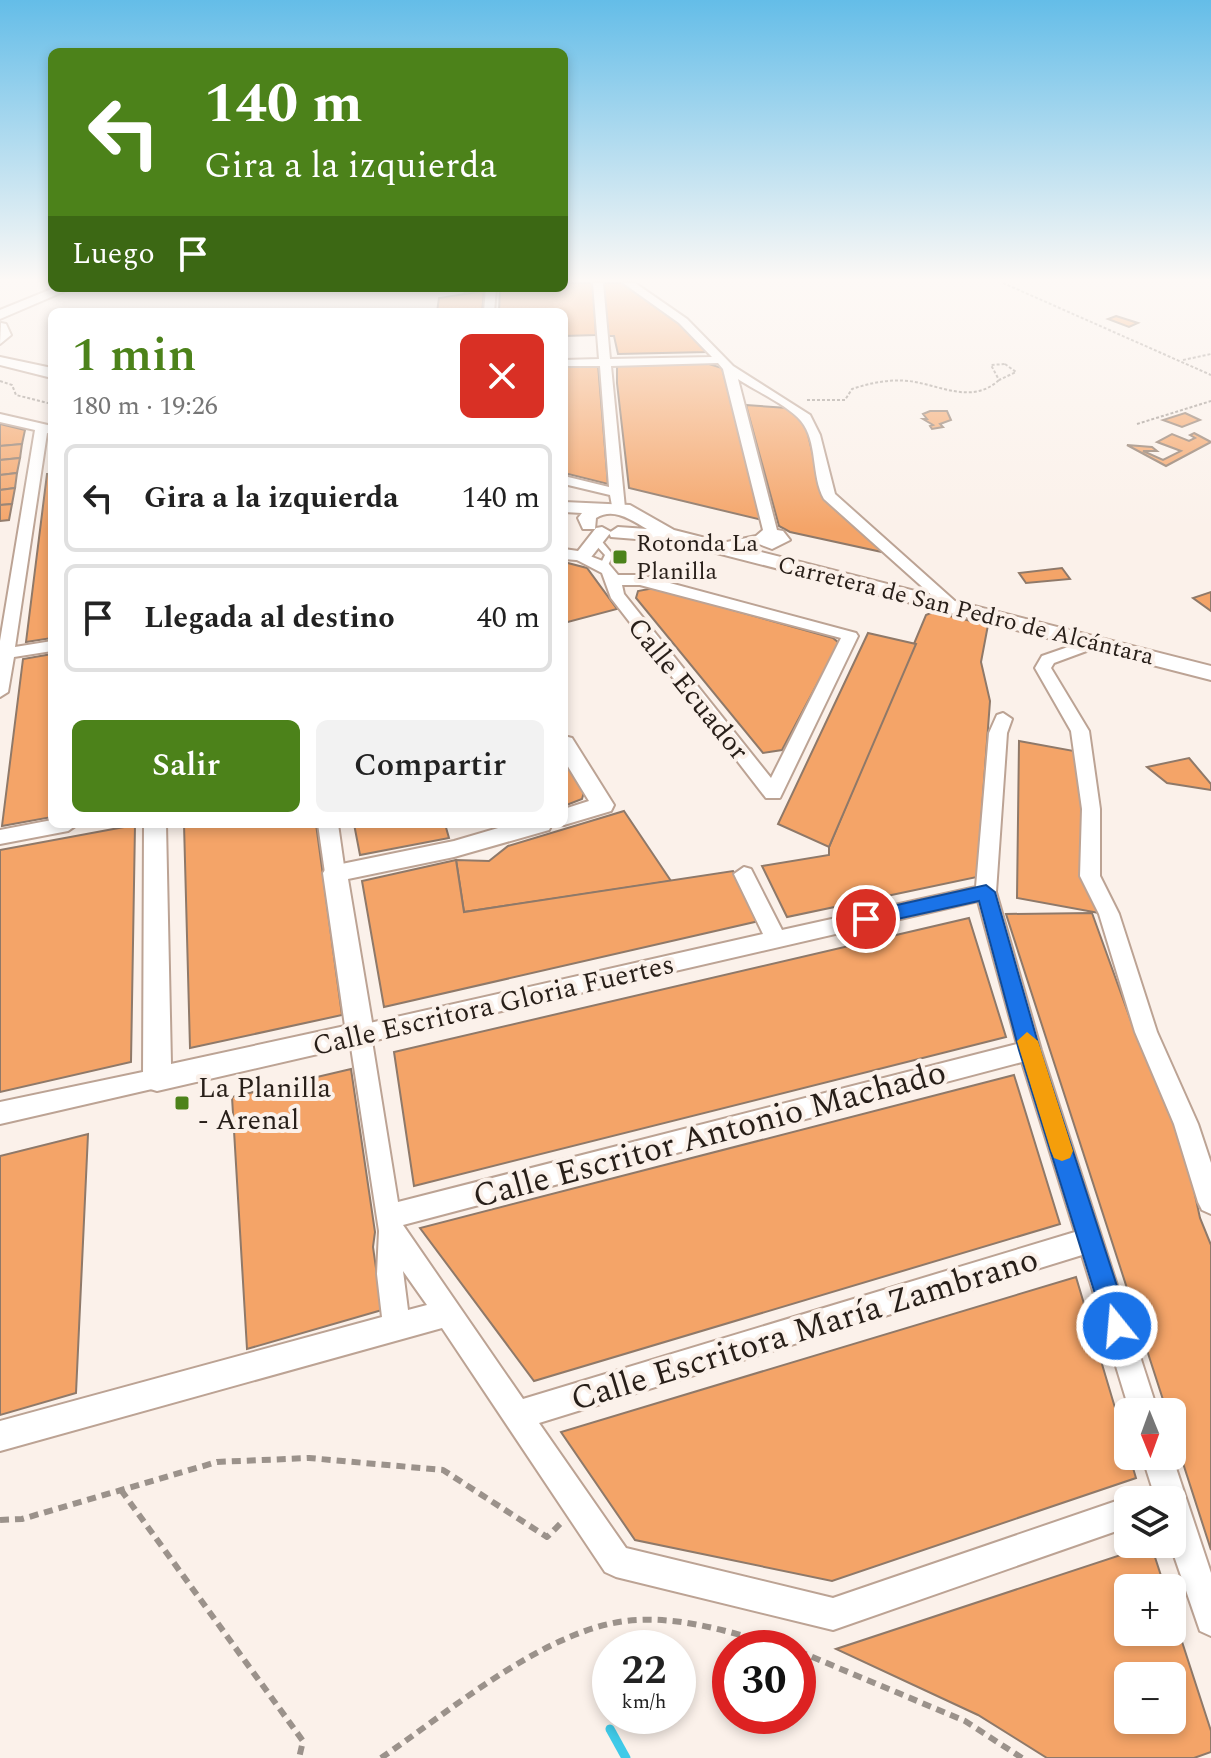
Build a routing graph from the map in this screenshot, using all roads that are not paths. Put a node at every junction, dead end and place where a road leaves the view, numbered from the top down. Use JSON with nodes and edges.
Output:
{"nodes":[{"id":1,"x":17,"y":365,"type":"edge"},
{"id":2,"x":605,"y":365,"type":"edge"},
{"id":3,"x":723,"y":365,"type":"edge"},
{"id":4,"x":728,"y":365,"type":"edge"},
{"id":5,"x":47,"y":372,"type":"edge"},
{"id":6,"x":0,"y":418,"type":"edge"},
{"id":7,"x":47,"y":428,"type":"edge"},
{"id":8,"x":568,"y":482,"type":"edge"},
{"id":9,"x":613,"y":503,"type":"junction"},
{"id":10,"x":568,"y":508,"type":"edge"},
{"id":11,"x":568,"y":511,"type":"edge"},
{"id":12,"x":635,"y":517,"type":"junction"},
{"id":13,"x":601,"y":533,"type":"junction"},
{"id":14,"x":674,"y":536,"type":"junction"},
{"id":15,"x":722,"y":547,"type":"junction"},
{"id":16,"x":573,"y":556,"type":"edge"},
{"id":17,"x":609,"y":572,"type":"junction"},
{"id":18,"x":952,"y":606,"type":"junction"},
{"id":19,"x":1094,"y":643,"type":"junction"},
{"id":20,"x":48,"y":647,"type":"edge"},
{"id":21,"x":5,"y":654,"type":"junction"},
{"id":22,"x":1211,"y":673,"type":"edge"},
{"id":23,"x":0,"y":692,"type":"edge"},
{"id":24,"x":1003,"y":719,"type":"dead end"},
{"id":25,"x":568,"y":749,"type":"edge"},
{"id":26,"x":568,"y":816,"type":"edge"},
{"id":27,"x":48,"y":828,"type":"edge"},
{"id":28,"x":155,"y":828,"type":"edge"},
{"id":29,"x":329,"y":828,"type":"edge"},
{"id":30,"x":527,"y":828,"type":"edge"},
{"id":31,"x":0,"y":837,"type":"edge"},
{"id":32,"x":335,"y":873,"type":"junction"},
{"id":33,"x":744,"y":874,"type":"dead end"},
{"id":34,"x":986,"y":892,"type":"junction"},
{"id":35,"x":776,"y":939,"type":"junction"},
{"id":36,"x":360,"y":1034,"type":"junction"},
{"id":37,"x":1030,"y":1050,"type":"junction"},
{"id":38,"x":157,"y":1079,"type":"junction"},
{"id":39,"x":0,"y":1113,"type":"edge"},
{"id":40,"x":1211,"y":1202,"type":"edge"},
{"id":41,"x":390,"y":1224,"type":"junction"},
{"id":42,"x":1091,"y":1240,"type":"junction"},
{"id":43,"x":448,"y":1313,"type":"junction"},
{"id":44,"x":397,"y":1328,"type":"junction"},
{"id":45,"x":1140,"y":1398,"type":"edge"},
{"id":46,"x":517,"y":1415,"type":"junction"},
{"id":47,"x":0,"y":1436,"type":"edge"},
{"id":48,"x":1114,"y":1517,"type":"edge"},
{"id":49,"x":1186,"y":1549,"type":"edge"},
{"id":50,"x":1211,"y":1620,"type":"edge"}],
"edges":[{"from":1,"to":5,"type":"main road"},
{"from":2,"to":9,"type":"street"},
{"from":3,"to":15,"type":"street"},
{"from":4,"to":18,"type":"street"},
{"from":6,"to":7,"type":"street"},
{"from":7,"to":21,"type":"street"},
{"from":8,"to":9,"type":"street"},
{"from":9,"to":10,"type":"main road","name":"Carretera de San Pedro de Alcántara"},
{"from":9,"to":12,"type":"main road","name":"Carretera de San Pedro de Alcántara"},
{"from":9,"to":13,"type":"main road"},
{"from":11,"to":13,"type":"main road","name":"Carretera de San Pedro de Alcántara"},
{"from":12,"to":13,"type":"main road"},
{"from":12,"to":14,"type":"main road","name":"Carretera de San Pedro de Alcántara"},
{"from":13,"to":14,"type":"main road","name":"Carretera de San Pedro de Alcántara"},
{"from":13,"to":16,"type":"street"},
{"from":13,"to":17,"type":"lane"},
{"from":14,"to":15,"type":"main road","name":"Carretera de San Pedro de Alcántara"},
{"from":15,"to":18,"type":"main road","name":"Carretera de San Pedro de Alcántara"},
{"from":16,"to":17,"type":"street"},
{"from":17,"to":17,"type":"street","name":"Calle Ecuador"},
{"from":18,"to":19,"type":"main road","name":"Carretera de San Pedro de Alcántara"},
{"from":19,"to":22,"type":"main road","name":"Carretera de San Pedro de Alcántara"},
{"from":19,"to":40,"type":"street"},
{"from":20,"to":21,"type":"street"},
{"from":21,"to":23,"type":"street"},
{"from":24,"to":34,"type":"street"},
{"from":25,"to":26,"type":"street"},
{"from":27,"to":31,"type":"street"},
{"from":28,"to":38,"type":"street"},
{"from":29,"to":32,"type":"street"},
{"from":30,"to":32,"type":"street"},
{"from":32,"to":36,"type":"street"},
{"from":33,"to":35,"type":"street"},
{"from":34,"to":35,"type":"street","name":"Calle Escritora Gloria Fuertes"},
{"from":34,"to":37,"type":"street"},
{"from":35,"to":36,"type":"street","name":"Calle Escritora Gloria Fuertes"},
{"from":36,"to":38,"type":"street","name":"Calle Escritora Gloria Fuertes"},
{"from":36,"to":41,"type":"street"},
{"from":37,"to":41,"type":"street","name":"Calle Escritor Antonio Machado"},
{"from":37,"to":42,"type":"street"},
{"from":38,"to":39,"type":"street","name":"Calle Escritora Gloria Fuertes"},
{"from":41,"to":43,"type":"street"},
{"from":41,"to":44,"type":"street"},
{"from":42,"to":45,"type":"street"},
{"from":42,"to":46,"type":"street","name":"Calle Escritora María Zambrano"},
{"from":43,"to":44,"type":"street"},
{"from":43,"to":46,"type":"street"},
{"from":44,"to":47,"type":"street"},
{"from":46,"to":48,"type":"street"},
{"from":49,"to":50,"type":"street"}]}
